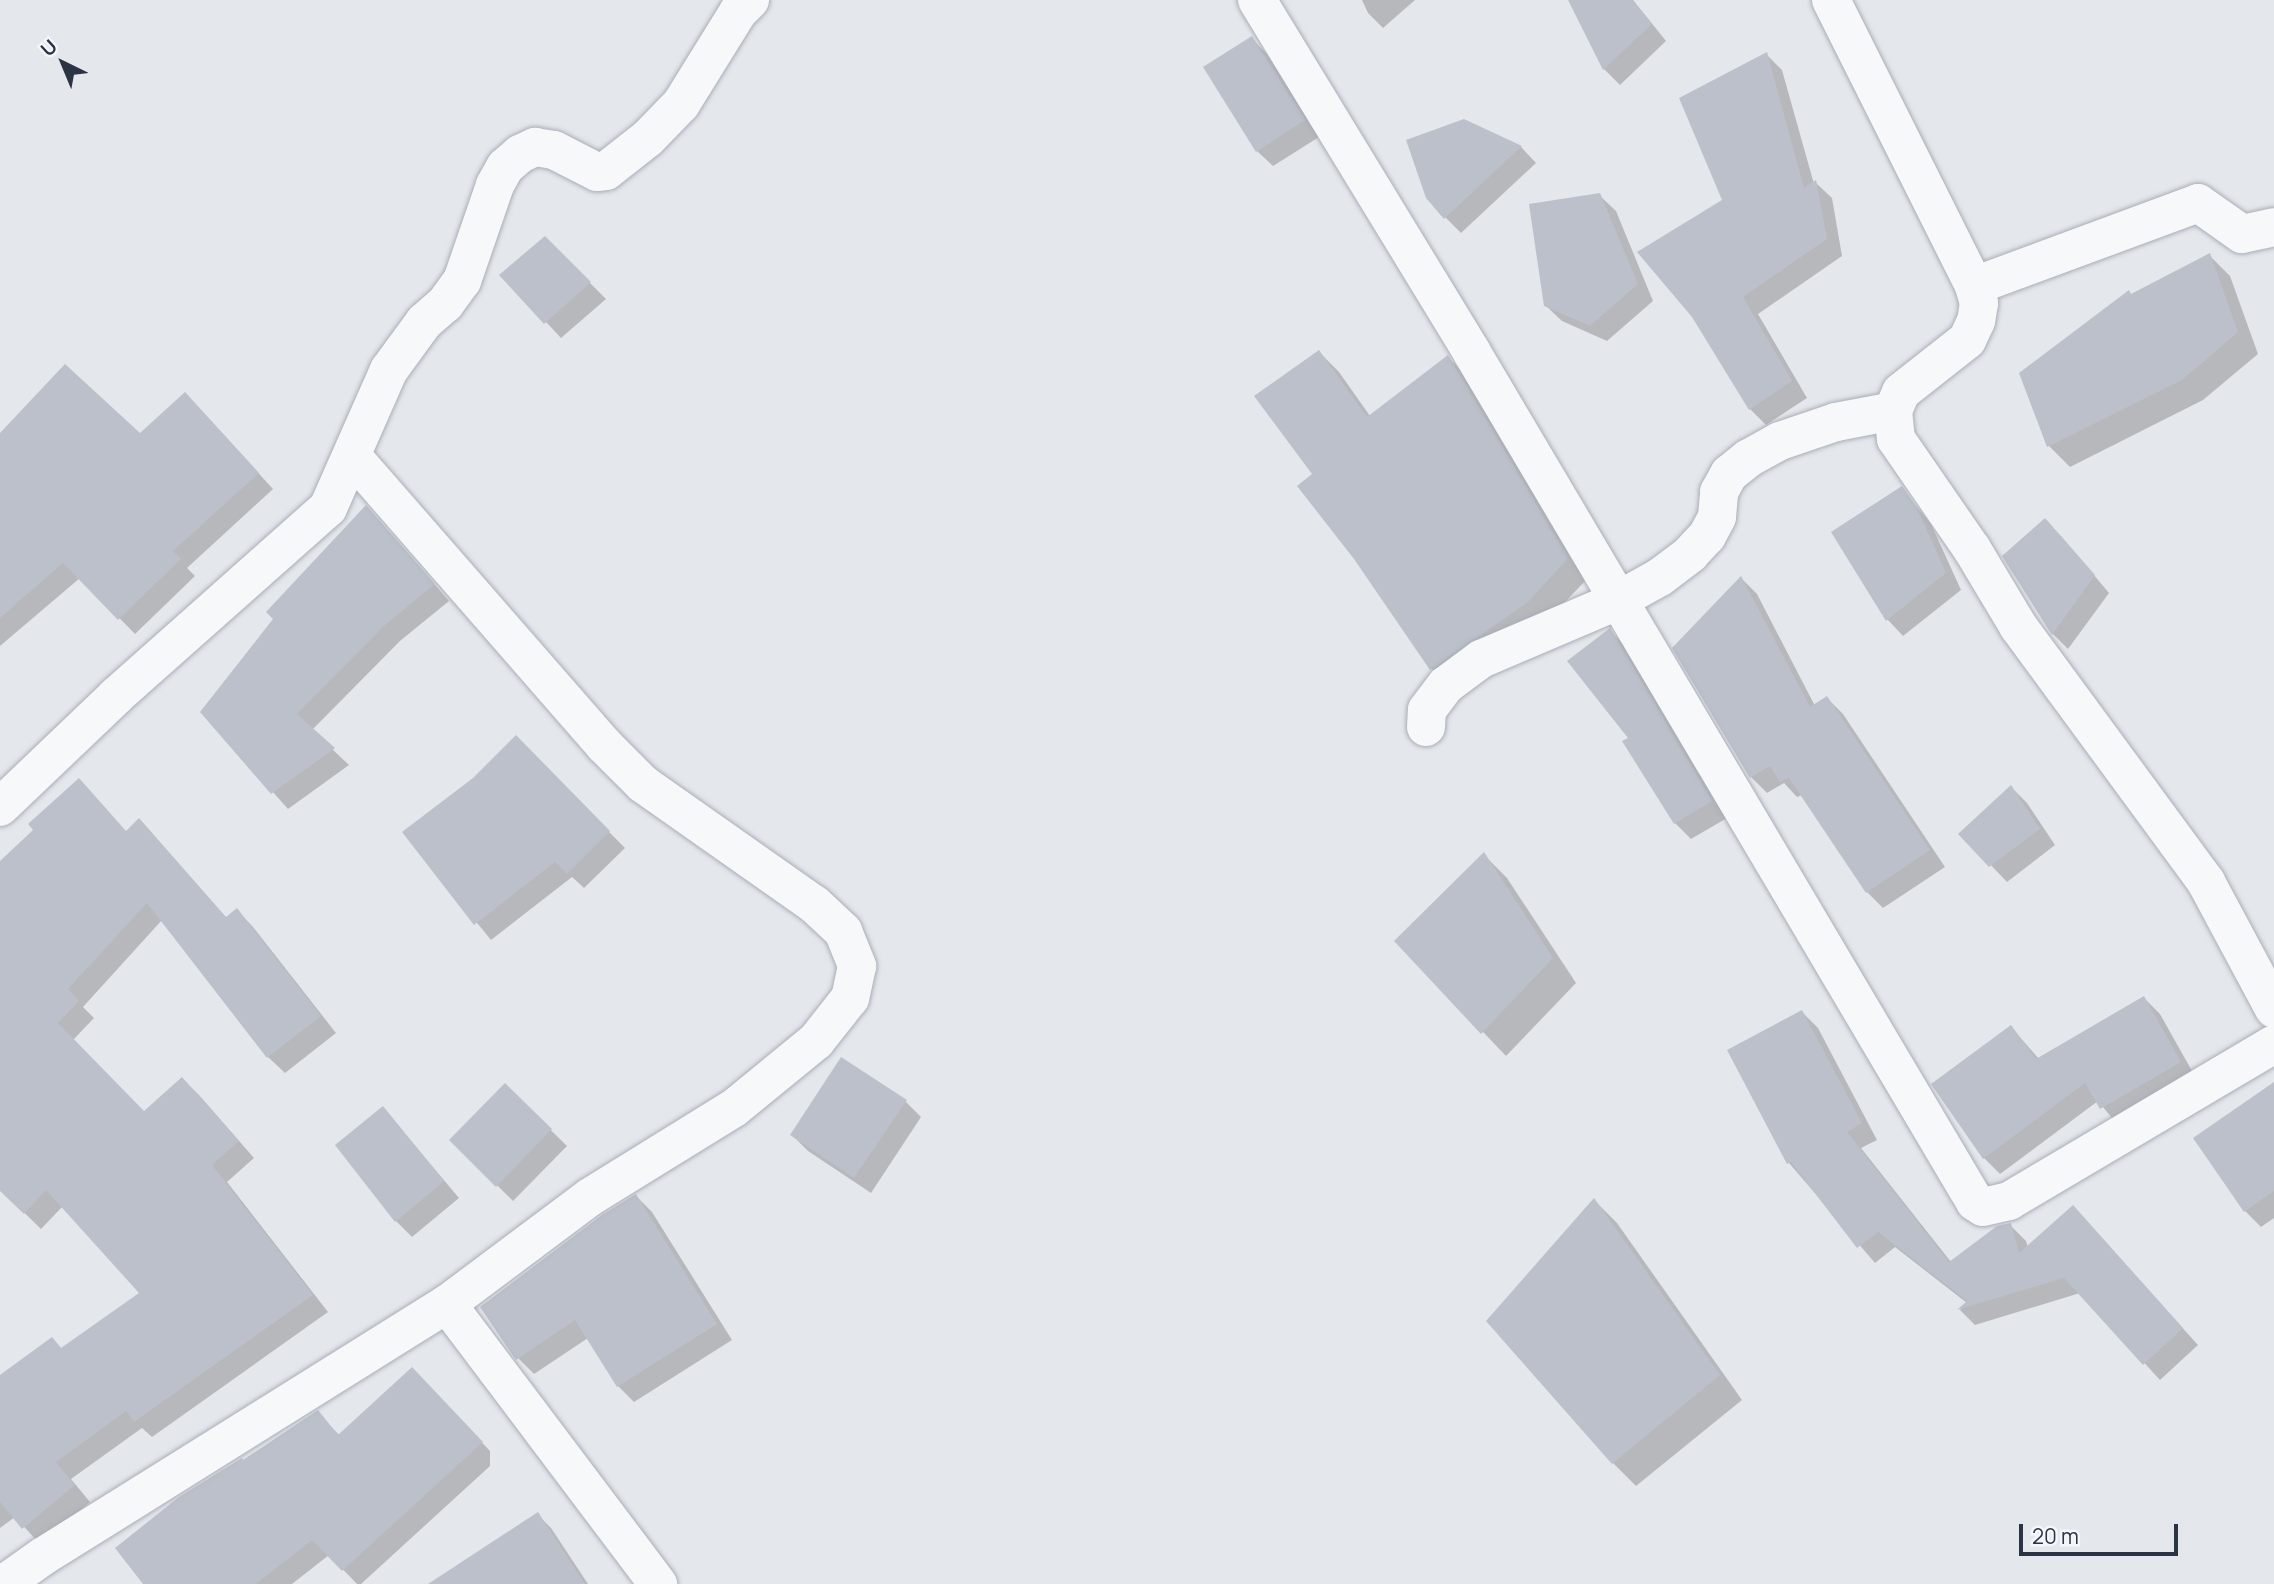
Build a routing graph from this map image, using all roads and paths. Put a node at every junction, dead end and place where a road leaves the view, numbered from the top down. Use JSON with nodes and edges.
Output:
{"nodes":[{"id":1,"x":750,"y":0,"type":"edge"},
{"id":2,"x":1257,"y":0,"type":"edge"},
{"id":3,"x":1831,"y":0,"type":"edge"},
{"id":4,"x":2274,"y":226,"type":"edge"},
{"id":5,"x":1974,"y":286,"type":"junction"},
{"id":6,"x":1893,"y":411,"type":"junction"},
{"id":7,"x":356,"y":447,"type":"junction"},
{"id":8,"x":1617,"y":601,"type":"junction"},
{"id":9,"x":1426,"y":727,"type":"dead end"},
{"id":10,"x":8,"y":786,"type":"edge"},
{"id":11,"x":2274,"y":1009,"type":"edge"},
{"id":12,"x":2274,"y":1044,"type":"edge"},
{"id":13,"x":447,"y":1304,"type":"junction"},
{"id":14,"x":4,"y":1584,"type":"edge"},
{"id":15,"x":658,"y":1584,"type":"edge"}],
"edges":[{"from":1,"to":7,"type":"street"},
{"from":2,"to":8,"type":"street"},
{"from":3,"to":5,"type":"street"},
{"from":4,"to":5,"type":"street"},
{"from":5,"to":6,"type":"street"},
{"from":6,"to":8,"type":"street"},
{"from":6,"to":11,"type":"street"},
{"from":7,"to":10,"type":"street"},
{"from":7,"to":13,"type":"street"},
{"from":8,"to":9,"type":"street"},
{"from":8,"to":12,"type":"street"},
{"from":13,"to":14,"type":"street"},
{"from":13,"to":15,"type":"street"}]}
